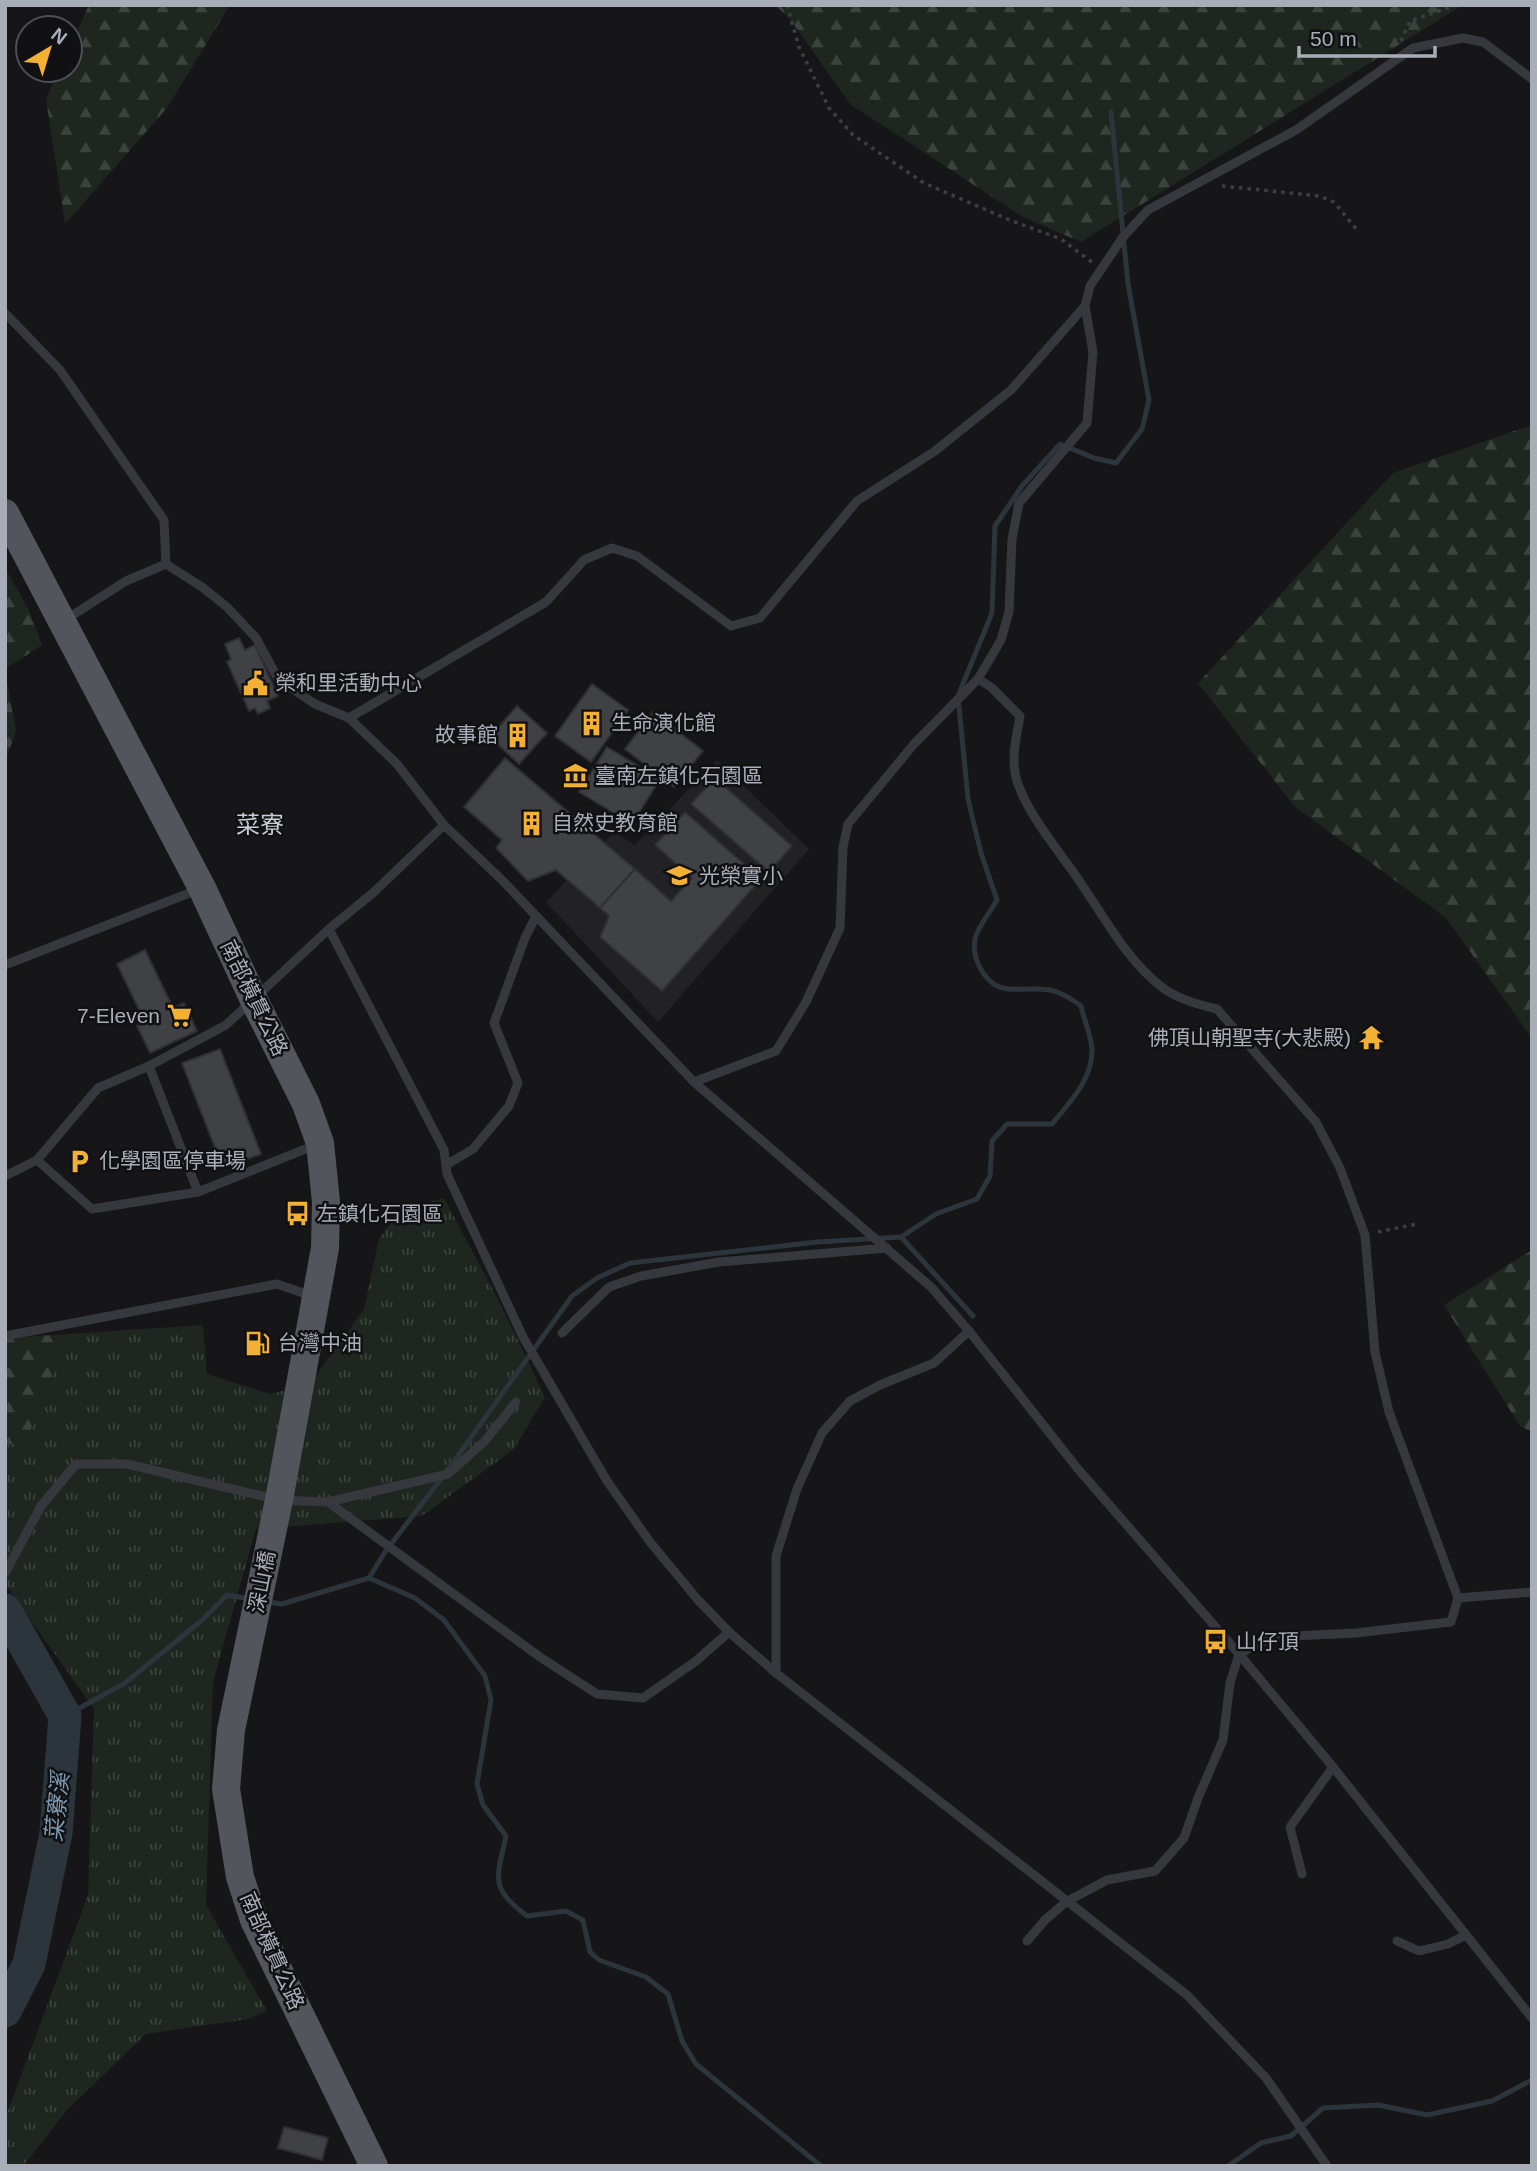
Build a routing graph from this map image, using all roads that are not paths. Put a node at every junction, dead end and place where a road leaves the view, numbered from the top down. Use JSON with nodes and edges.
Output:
{"nodes":[{"id":1,"x":1532,"y":79,"type":"edge"},
{"id":2,"x":1085,"y":306,"type":"junction"},
{"id":3,"x":5,"y":313,"type":"edge"},
{"id":4,"x":5,"y":513,"type":"edge"},
{"id":5,"x":166,"y":564,"type":"junction"},
{"id":6,"x":63,"y":621,"type":"junction"},
{"id":7,"x":978,"y":679,"type":"junction"},
{"id":8,"x":349,"y":718,"type":"junction"},
{"id":9,"x":444,"y":825,"type":"junction"},
{"id":10,"x":202,"y":888,"type":"junction"},
{"id":11,"x":536,"y":916,"type":"junction"},
{"id":12,"x":329,"y":929,"type":"junction"},
{"id":13,"x":5,"y":965,"type":"edge"},
{"id":14,"x":254,"y":1000,"type":"junction"},
{"id":15,"x":149,"y":1066,"type":"junction"},
{"id":16,"x":694,"y":1082,"type":"junction"},
{"id":17,"x":320,"y":1143,"type":"junction"},
{"id":18,"x":37,"y":1160,"type":"junction"},
{"id":19,"x":446,"y":1164,"type":"junction"},
{"id":20,"x":5,"y":1177,"type":"edge"},
{"id":21,"x":198,"y":1192,"type":"junction"},
{"id":22,"x":887,"y":1248,"type":"junction"},
{"id":23,"x":317,"y":1298,"type":"junction"},
{"id":24,"x":969,"y":1331,"type":"junction"},
{"id":25,"x":562,"y":1333,"type":"dead end"},
{"id":26,"x":5,"y":1336,"type":"edge"},
{"id":27,"x":516,"y":1402,"type":"dead end"},
{"id":28,"x":328,"y":1502,"type":"junction"},
{"id":29,"x":276,"y":1513,"type":"junction"},
{"id":30,"x":5,"y":1573,"type":"edge"},
{"id":31,"x":1532,"y":1592,"type":"edge"},
{"id":32,"x":1458,"y":1598,"type":"junction"},
{"id":33,"x":729,"y":1632,"type":"junction"},
{"id":34,"x":250,"y":1639,"type":"joint"},
{"id":35,"x":1239,"y":1654,"type":"junction"},
{"id":36,"x":776,"y":1673,"type":"junction"},
{"id":37,"x":1333,"y":1767,"type":"junction"},
{"id":38,"x":1302,"y":1874,"type":"dead end"},
{"id":39,"x":1066,"y":1902,"type":"junction"},
{"id":40,"x":1466,"y":1935,"type":"junction"},
{"id":41,"x":1027,"y":1941,"type":"dead end"},
{"id":42,"x":1397,"y":1941,"type":"dead end"},
{"id":43,"x":1532,"y":2018,"type":"edge"},
{"id":44,"x":374,"y":2166,"type":"edge"},
{"id":45,"x":1327,"y":2166,"type":"edge"}],
"edges":[{"from":1,"to":2,"type":"lane"},
{"from":2,"to":7,"type":"lane"},
{"from":2,"to":8,"type":"lane"},
{"from":3,"to":5,"type":"lane"},
{"from":4,"to":6,"type":"main road","name":"南部橫貫公路"},
{"from":5,"to":6,"type":"lane"},
{"from":5,"to":8,"type":"lane"},
{"from":6,"to":10,"type":"main road","name":"南部橫貫公路"},
{"from":7,"to":16,"type":"lane"},
{"from":7,"to":32,"type":"lane"},
{"from":8,"to":9,"type":"lane"},
{"from":9,"to":11,"type":"lane"},
{"from":9,"to":12,"type":"lane"},
{"from":10,"to":13,"type":"lane"},
{"from":10,"to":14,"type":"main road","name":"南部橫貫公路"},
{"from":11,"to":16,"type":"lane"},
{"from":11,"to":19,"type":"lane"},
{"from":12,"to":14,"type":"lane"},
{"from":12,"to":19,"type":"lane"},
{"from":14,"to":15,"type":"lane"},
{"from":14,"to":17,"type":"main road","name":"南部橫貫公路"},
{"from":15,"to":18,"type":"lane"},
{"from":15,"to":21,"type":"lane"},
{"from":16,"to":22,"type":"lane"},
{"from":17,"to":21,"type":"lane"},
{"from":17,"to":23,"type":"main road","name":"南部橫貫公路"},
{"from":18,"to":20,"type":"lane"},
{"from":18,"to":21,"type":"lane"},
{"from":19,"to":33,"type":"lane"},
{"from":22,"to":24,"type":"lane"},
{"from":22,"to":25,"type":"lane"},
{"from":23,"to":26,"type":"lane"},
{"from":23,"to":29,"type":"main road","name":"南部橫貫公路"},
{"from":24,"to":35,"type":"lane"},
{"from":24,"to":36,"type":"lane"},
{"from":27,"to":28,"type":"lane"},
{"from":28,"to":29,"type":"lane"},
{"from":28,"to":33,"type":"lane"},
{"from":29,"to":30,"type":"lane"},
{"from":29,"to":34,"type":"main road","name":"深山橋"},
{"from":31,"to":32,"type":"lane"},
{"from":32,"to":35,"type":"lane"},
{"from":33,"to":36,"type":"lane"},
{"from":34,"to":44,"type":"main road","name":"南部橫貫公路"},
{"from":35,"to":37,"type":"lane"},
{"from":35,"to":39,"type":"lane"},
{"from":36,"to":39,"type":"lane"},
{"from":37,"to":38,"type":"lane"},
{"from":37,"to":40,"type":"lane"},
{"from":39,"to":41,"type":"lane"},
{"from":39,"to":45,"type":"lane"},
{"from":40,"to":42,"type":"lane"},
{"from":40,"to":43,"type":"lane"}]}
